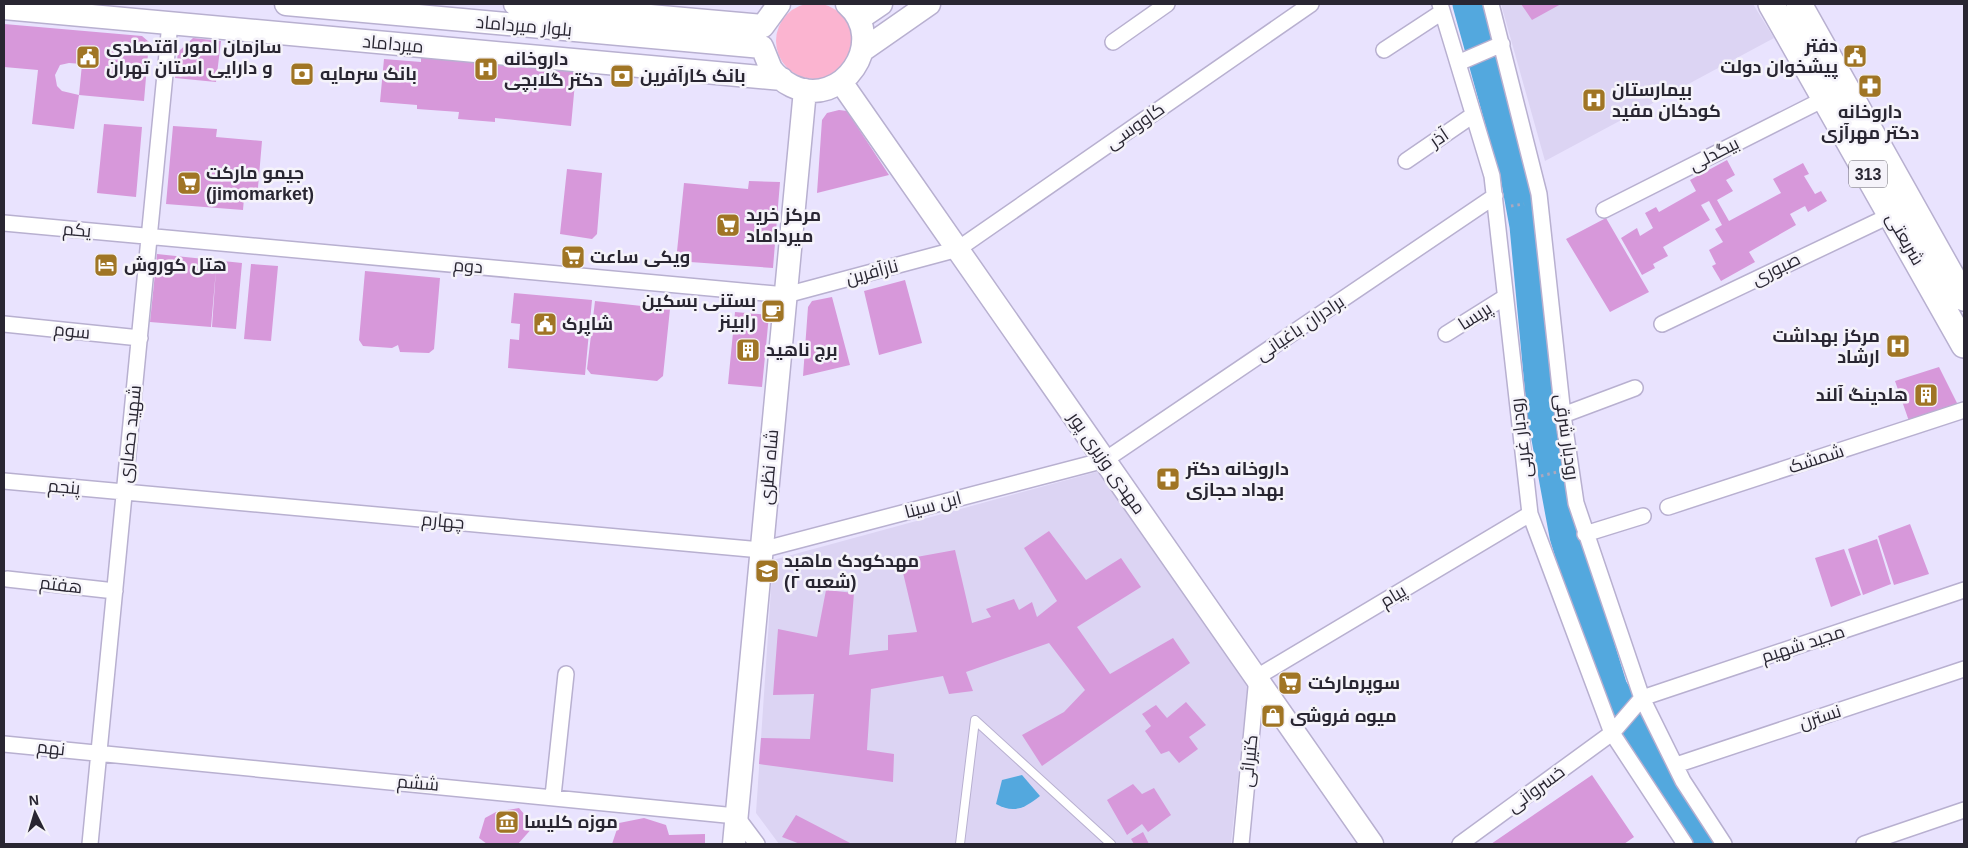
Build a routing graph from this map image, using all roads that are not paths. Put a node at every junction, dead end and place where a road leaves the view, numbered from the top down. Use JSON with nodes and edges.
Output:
{"nodes":[{"id":1,"x":286,"y":4,"type":"edge"},
{"id":2,"x":515,"y":4,"type":"edge"},
{"id":3,"x":779,"y":4,"type":"edge"},
{"id":4,"x":881,"y":4,"type":"edge"},
{"id":5,"x":929,"y":4,"type":"edge"},
{"id":6,"x":1167,"y":4,"type":"edge"},
{"id":7,"x":1311,"y":4,"type":"edge"},
{"id":8,"x":1490,"y":4,"type":"edge"},
{"id":9,"x":1771,"y":4,"type":"edge"},
{"id":10,"x":1799,"y":4,"type":"edge"},
{"id":11,"x":4,"y":8,"type":"edge"},
{"id":12,"x":1441,"y":8,"type":"edge"},
{"id":13,"x":853,"y":11,"type":"edge"},
{"id":14,"x":170,"y":23,"type":"junction"},
{"id":15,"x":763,"y":37,"type":"junction"},
{"id":16,"x":1113,"y":42,"type":"dead end"},
{"id":17,"x":1502,"y":44,"type":"junction"},
{"id":18,"x":863,"y":50,"type":"junction"},
{"id":19,"x":1384,"y":50,"type":"dead end"},
{"id":20,"x":1458,"y":63,"type":"junction"},
{"id":21,"x":782,"y":79,"type":"junction"},
{"id":22,"x":842,"y":82,"type":"junction"},
{"id":23,"x":805,"y":90,"type":"junction"},
{"id":24,"x":1824,"y":99,"type":"junction"},
{"id":25,"x":1473,"y":115,"type":"junction"},
{"id":26,"x":1406,"y":161,"type":"dead end"},
{"id":27,"x":1496,"y":202,"type":"junction"},
{"id":28,"x":1604,"y":210,"type":"dead end"},
{"id":29,"x":1891,"y":215,"type":"junction"},
{"id":30,"x":4,"y":223,"type":"edge"},
{"id":31,"x":150,"y":236,"type":"junction"},
{"id":32,"x":958,"y":249,"type":"junction"},
{"id":33,"x":786,"y":295,"type":"junction"},
{"id":34,"x":1964,"y":296,"type":"edge"},
{"id":35,"x":1505,"y":297,"type":"junction"},
{"id":36,"x":4,"y":324,"type":"edge"},
{"id":37,"x":1662,"y":324,"type":"dead end"},
{"id":38,"x":1446,"y":334,"type":"dead end"},
{"id":39,"x":140,"y":338,"type":"junction"},
{"id":40,"x":1964,"y":345,"type":"edge"},
{"id":41,"x":1635,"y":388,"type":"dead end"},
{"id":42,"x":1964,"y":410,"type":"edge"},
{"id":43,"x":1563,"y":415,"type":"junction"},
{"id":44,"x":1105,"y":460,"type":"junction"},
{"id":45,"x":4,"y":481,"type":"edge"},
{"id":46,"x":124,"y":492,"type":"junction"},
{"id":47,"x":1668,"y":507,"type":"dead end"},
{"id":48,"x":1530,"y":514,"type":"junction"},
{"id":49,"x":1643,"y":516,"type":"dead end"},
{"id":50,"x":1585,"y":534,"type":"junction"},
{"id":51,"x":761,"y":550,"type":"junction"},
{"id":52,"x":7,"y":579,"type":"dead end"},
{"id":53,"x":1964,"y":590,"type":"edge"},
{"id":54,"x":115,"y":592,"type":"junction"},
{"id":55,"x":1964,"y":669,"type":"edge"},
{"id":56,"x":566,"y":674,"type":"dead end"},
{"id":57,"x":1257,"y":677,"type":"junction"},
{"id":58,"x":1642,"y":698,"type":"junction"},
{"id":59,"x":1612,"y":733,"type":"junction"},
{"id":60,"x":4,"y":744,"type":"edge"},
{"id":61,"x":99,"y":753,"type":"junction"},
{"id":62,"x":1676,"y":764,"type":"junction"},
{"id":63,"x":553,"y":796,"type":"junction"},
{"id":64,"x":1964,"y":810,"type":"edge"},
{"id":65,"x":736,"y":816,"type":"junction"},
{"id":66,"x":90,"y":844,"type":"edge"},
{"id":67,"x":734,"y":844,"type":"edge"},
{"id":68,"x":757,"y":844,"type":"edge"},
{"id":69,"x":960,"y":844,"type":"edge"},
{"id":70,"x":1111,"y":844,"type":"edge"},
{"id":71,"x":1241,"y":844,"type":"edge"},
{"id":72,"x":1372,"y":844,"type":"edge"},
{"id":73,"x":1460,"y":844,"type":"edge"},
{"id":74,"x":1685,"y":844,"type":"edge"},
{"id":75,"x":1724,"y":844,"type":"edge"},
{"id":76,"x":1864,"y":844,"type":"edge"}],
"edges":[{"from":1,"to":15,"type":"main road","name":"بلوار میرداماد"},
{"from":2,"to":15,"type":"main road","name":"بلوار میرداماد"},
{"from":3,"to":15,"type":"main road"},
{"from":4,"to":13,"type":"main road"},
{"from":5,"to":18,"type":"main road"},
{"from":6,"to":16,"type":"street"},
{"from":7,"to":32,"type":"street","name":"کاووسی"},
{"from":8,"to":17,"type":"street","name":"رودبار شرقی"},
{"from":9,"to":24,"type":"main road","name":"شریعتی","number":"313"},
{"from":10,"to":34,"type":"main road","name":"شریعتی","number":"313"},
{"from":11,"to":14,"type":"main road","name":"میرداماد"},
{"from":12,"to":19,"type":"street"},
{"from":12,"to":20,"type":"street","name":"رودبار غربی"},
{"from":13,"to":18,"type":"main road"},
{"from":14,"to":21,"type":"main road","name":"میرداماد"},
{"from":14,"to":31,"type":"street","name":"شهید حصاری"},
{"from":15,"to":21,"type":"main road"},
{"from":17,"to":20,"type":"street"},
{"from":17,"to":43,"type":"street","name":"رودبار شرقی"},
{"from":18,"to":22,"type":"main road"},
{"from":20,"to":25,"type":"street","name":"رودبار غربی"},
{"from":21,"to":23,"type":"main road"},
{"from":22,"to":23,"type":"main road"},
{"from":22,"to":32,"type":"main road","name":"مهدی وزیری پور"},
{"from":23,"to":33,"type":"main road","name":"شاه نظری"},
{"from":24,"to":28,"type":"street","name":"بیگدلی"},
{"from":24,"to":29,"type":"main road","name":"شریعتی","number":"313"},
{"from":25,"to":26,"type":"street","name":"آذر"},
{"from":25,"to":27,"type":"street","name":"رودبار غربی"},
{"from":27,"to":35,"type":"street","name":"رودبار غربی"},
{"from":27,"to":44,"type":"street","name":"برادران باغیانی"},
{"from":29,"to":37,"type":"street","name":"صبوری"},
{"from":29,"to":40,"type":"main road","name":"شریعتی","number":"313"},
{"from":30,"to":31,"type":"street","name":"یکم"},
{"from":31,"to":33,"type":"street","name":"دوم"},
{"from":31,"to":39,"type":"street","name":"شهید حصاری"},
{"from":32,"to":33,"type":"street","name":"نازآفرین"},
{"from":32,"to":44,"type":"main road","name":"مهدی وزیری پور"},
{"from":33,"to":51,"type":"main road","name":"شاه نظری"},
{"from":35,"to":38,"type":"street","name":"پریسا"},
{"from":35,"to":48,"type":"street","name":"رودبار غربی"},
{"from":36,"to":39,"type":"street","name":"سوم"},
{"from":39,"to":46,"type":"street","name":"شهید حصاری"},
{"from":41,"to":43,"type":"street"},
{"from":42,"to":47,"type":"street","name":"شمشک"},
{"from":43,"to":50,"type":"street","name":"رودبار شرقی"},
{"from":44,"to":51,"type":"street","name":"ابن سینا"},
{"from":44,"to":57,"type":"main road","name":"مهدی وزیری پور"},
{"from":45,"to":46,"type":"street","name":"پنجم"},
{"from":46,"to":51,"type":"street","name":"چهارم"},
{"from":46,"to":54,"type":"street","name":"شهید حصاری"},
{"from":48,"to":57,"type":"street","name":"پیام"},
{"from":48,"to":59,"type":"street","name":"رودبار غربی"},
{"from":49,"to":50,"type":"street"},
{"from":50,"to":58,"type":"street","name":"رودبار شرقی"},
{"from":51,"to":65,"type":"main road","name":"شاه نظری"},
{"from":52,"to":54,"type":"street","name":"هفتم"},
{"from":53,"to":58,"type":"street","name":"مجید شهیم"},
{"from":54,"to":61,"type":"street","name":"شهید حصاری"},
{"from":55,"to":62,"type":"street","name":"نسترن"},
{"from":56,"to":63,"type":"street"},
{"from":57,"to":71,"type":"street","name":"کتیرائی"},
{"from":57,"to":72,"type":"main road","name":"مهدی وزیری پور"},
{"from":58,"to":59,"type":"street","name":"خسروانی"},
{"from":58,"to":62,"type":"street","name":"رودبار شرقی"},
{"from":59,"to":73,"type":"street","name":"خسروانی"},
{"from":59,"to":74,"type":"street","name":"رودبار غربی"},
{"from":60,"to":61,"type":"street","name":"نهم"},
{"from":61,"to":63,"type":"street","name":"ششم"},
{"from":61,"to":66,"type":"street","name":"شهید حصاری"},
{"from":62,"to":75,"type":"street","name":"رودبار شرقی"},
{"from":63,"to":65,"type":"street","name":"ششم"},
{"from":64,"to":76,"type":"street"},
{"from":65,"to":67,"type":"main road","name":"شاه نظری"},
{"from":65,"to":68,"type":"street"},
{"from":69,"to":70,"type":"lane"}]}
